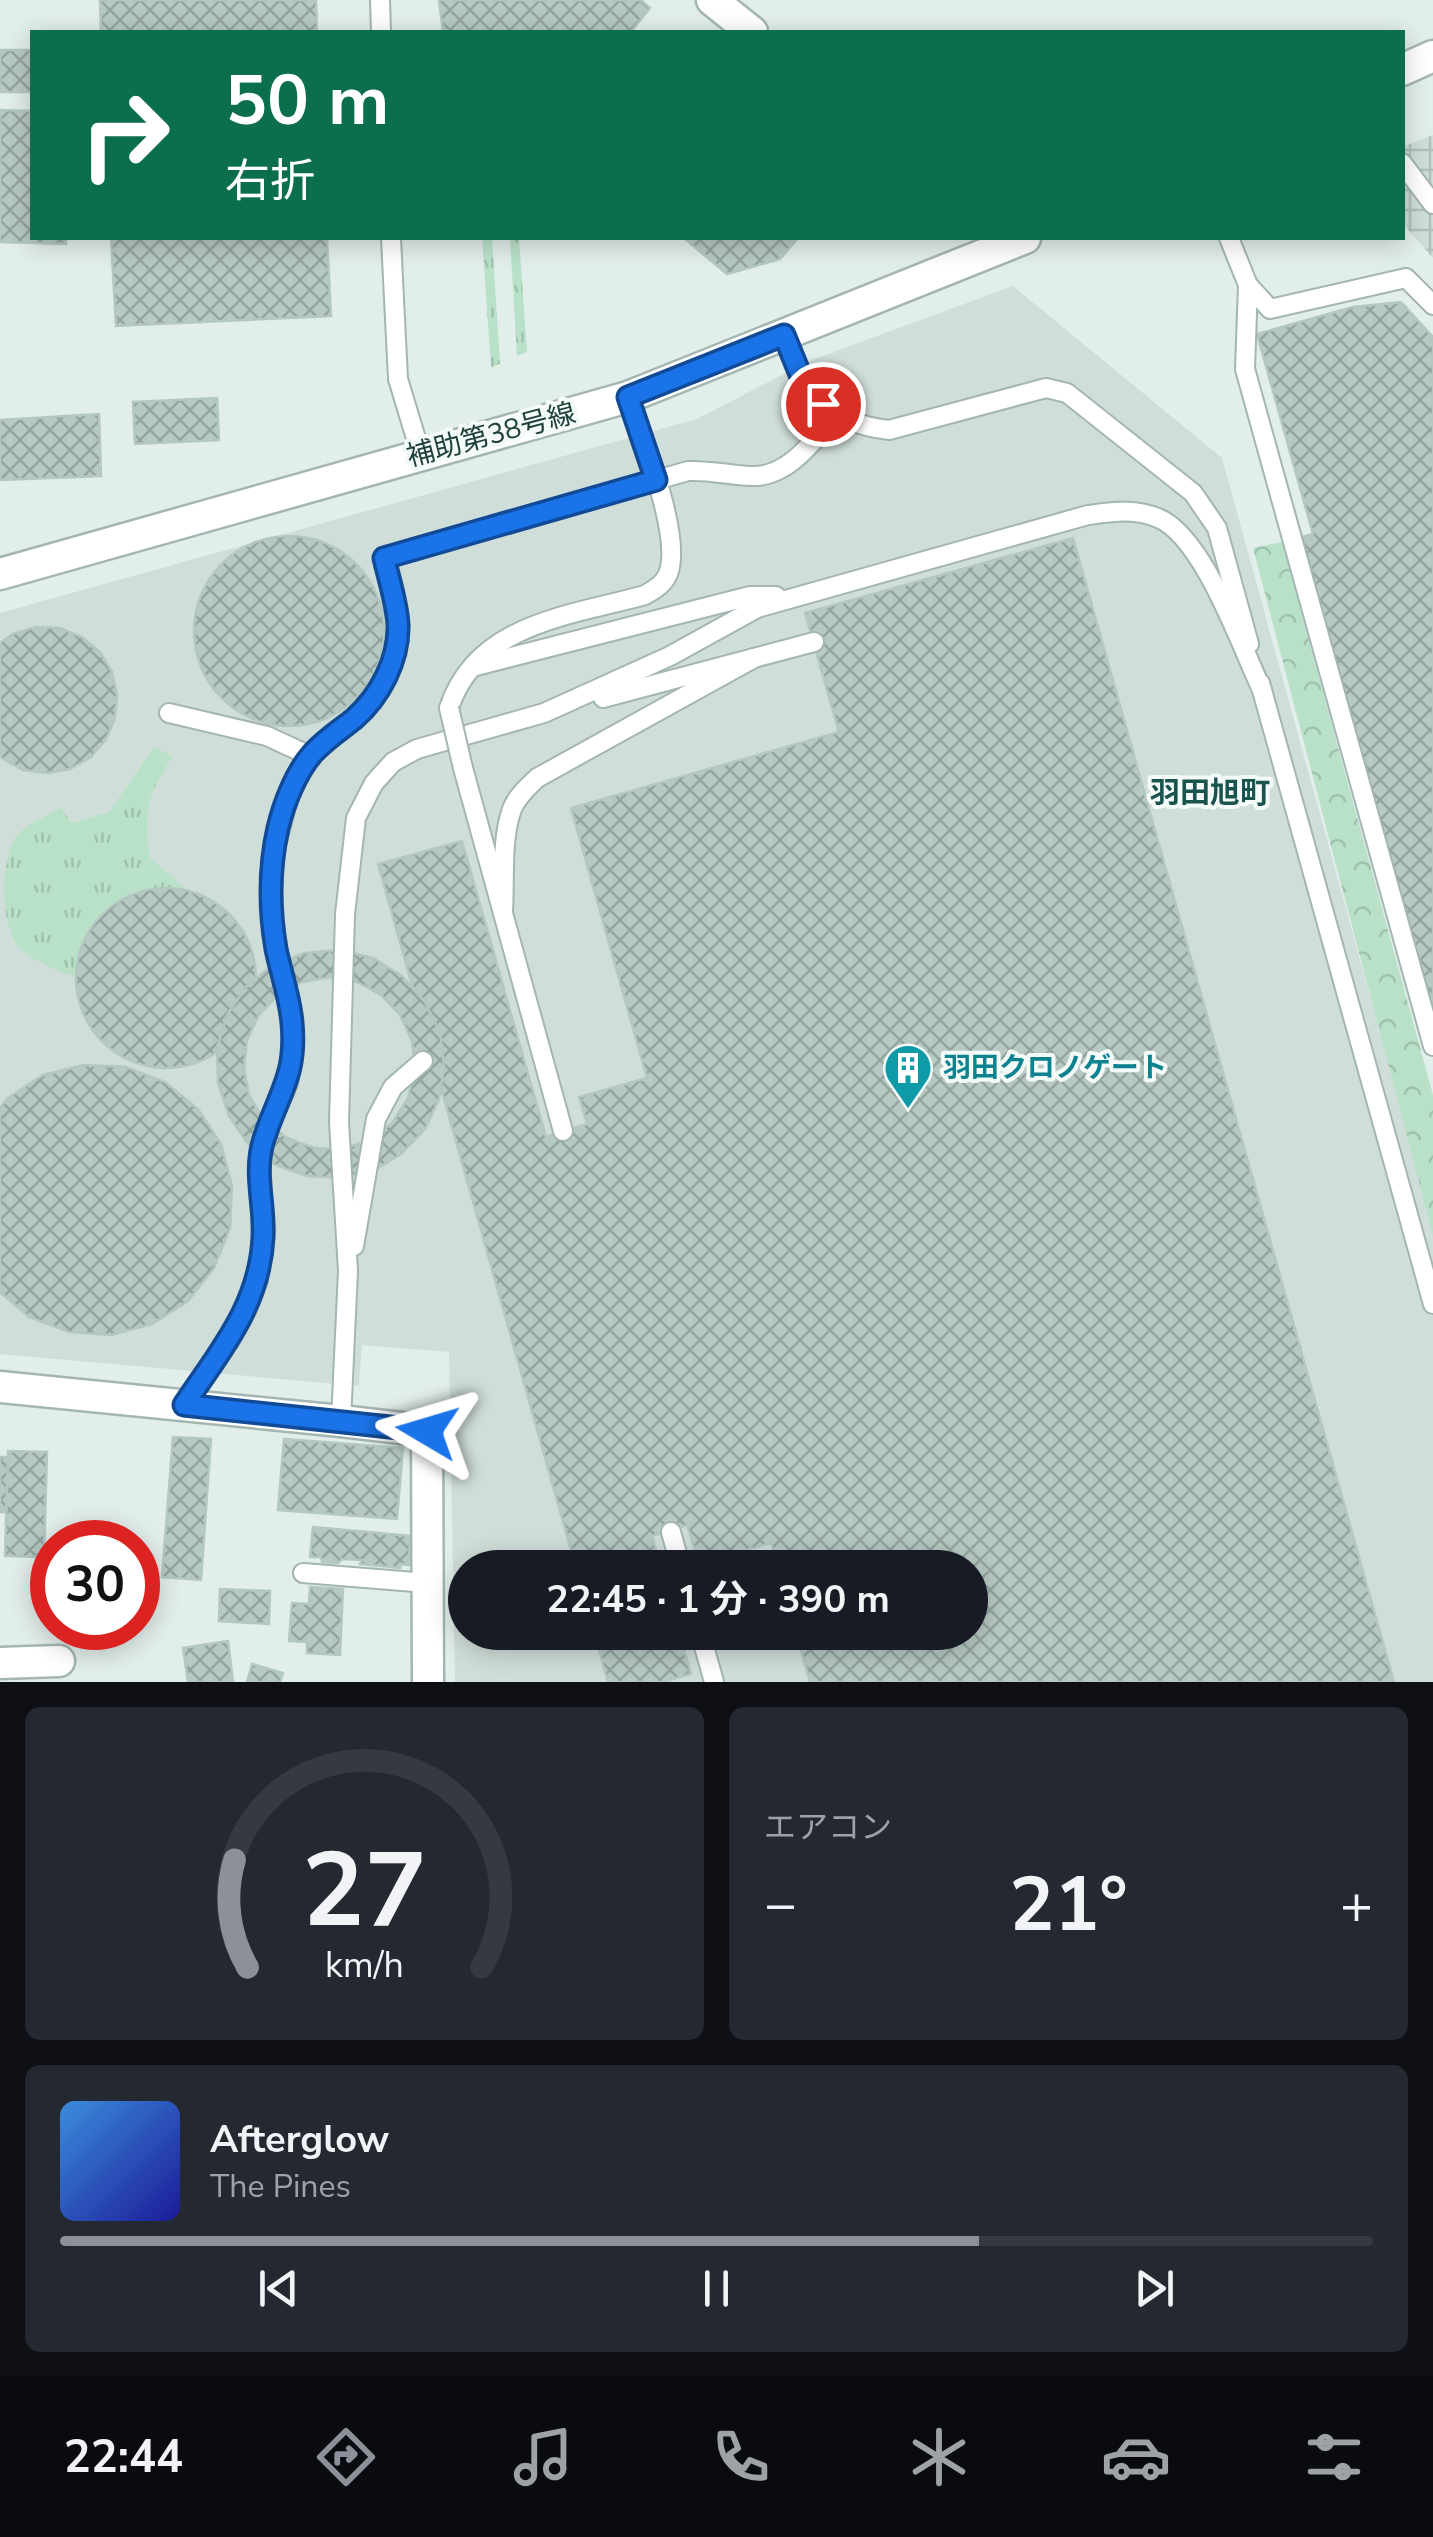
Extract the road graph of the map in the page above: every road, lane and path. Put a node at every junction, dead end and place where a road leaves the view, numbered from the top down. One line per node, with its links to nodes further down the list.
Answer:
1 (380, 0): 3 (lane)
2 (712, 0): 4 (street)
3 (381, 30)
4 (750, 30)
5 (1433, 56): 6 (street)
6 (1405, 69)
7 (1405, 167): 8 (lane)
8 (1433, 204)
9 (391, 240): 17 (lane)
10 (1230, 240): 12 (lane)
11 (987, 244): 14 (street, 補助第38号線)
12 (1248, 285): 13 (lane); 29 (lane)
13 (1433, 305)
14 (784, 335): 15 (street, 補助第38号線); 16 (lane)
15 (628, 397): 17 (street, 補助第38号線); 18 (lane)
16 (838, 413): 18 (lane); 24 (lane)
17 (420, 455): 19 (street, 補助第38号線)
18 (656, 480): 23 (lane); 27 (lane)
19 (0, 574)
20 (796, 597): 23 (lane); 24 (lane); 26 (lane)
21 (814, 642): 22 (lane)
22 (754, 658): 26 (lane); 28 (lane)
23 (471, 668): 28 (lane, bridge)
24 (1262, 690): 33 (lane)
25 (169, 713): 27 (lane)
26 (544, 714): 32 (lane)
27 (310, 756): 35 (lane)
28 (503, 912): 31 (lane)
29 (1433, 1046)
30 (423, 1061): 32 (lane)
31 (563, 1131)
32 (348, 1271): 36 (lane)
33 (1433, 1304)
34 (0, 1387): 35 (street)
35 (184, 1405): 36 (street)
36 (341, 1421): 40 (street)
37 (671, 1532): 38 (lane)
38 (676, 1550)
39 (303, 1573): 40 (lane)
40 (427, 1584): 44 (street)
41 (705, 1650): 45 (lane)
42 (0, 1663): 43 (street)
43 (60, 1671)
44 (428, 1682)
45 (714, 1682)

